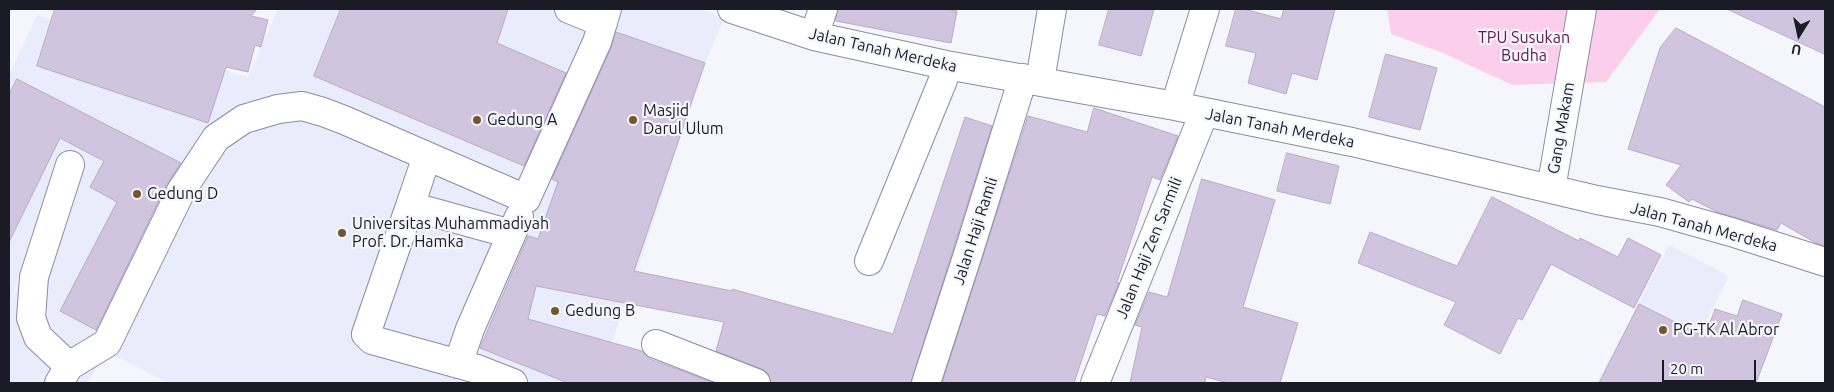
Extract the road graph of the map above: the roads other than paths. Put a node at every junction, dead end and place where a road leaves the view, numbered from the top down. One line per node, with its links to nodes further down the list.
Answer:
1 (568, 9): 7 (street)
2 (732, 9): 8 (street, Jalan Tanah Merdeka)
3 (823, 9): 8 (street)
4 (1052, 9): 10 (street, Jalan Haji Ramli)
5 (1205, 9): 11 (street)
6 (1582, 9): 15 (street, Gang Makam)
7 (605, 16): 16 (street)
8 (814, 36): 9 (street, Jalan Tanah Merdeka)
9 (946, 65): 10 (street, Jalan Tanah Merdeka); 19 (street)
10 (1031, 79): 11 (street, Jalan Tanah Merdeka); 26 (street, Jalan Haji Ramli)
11 (1175, 106): 12 (street, Jalan Tanah Merdeka)
12 (1204, 113): 15 (street, Jalan Tanah Merdeka); 27 (street, Jalan Haji Zen Sarmili)
13 (428, 156): 16 (street); 17 (street); 23 (street)
14 (70, 165): 23 (street)
15 (1551, 189): 20 (street, Jalan Tanah Merdeka)
16 (526, 199): 18 (street)
17 (410, 206): 18 (street); 22 (street)
18 (511, 234): 22 (street)
19 (869, 261)
20 (1825, 262)
21 (656, 344): 25 (street)
22 (458, 364): 24 (street)
23 (64, 374)
24 (513, 383)
25 (756, 383)
26 (926, 383)
27 (1095, 383)

